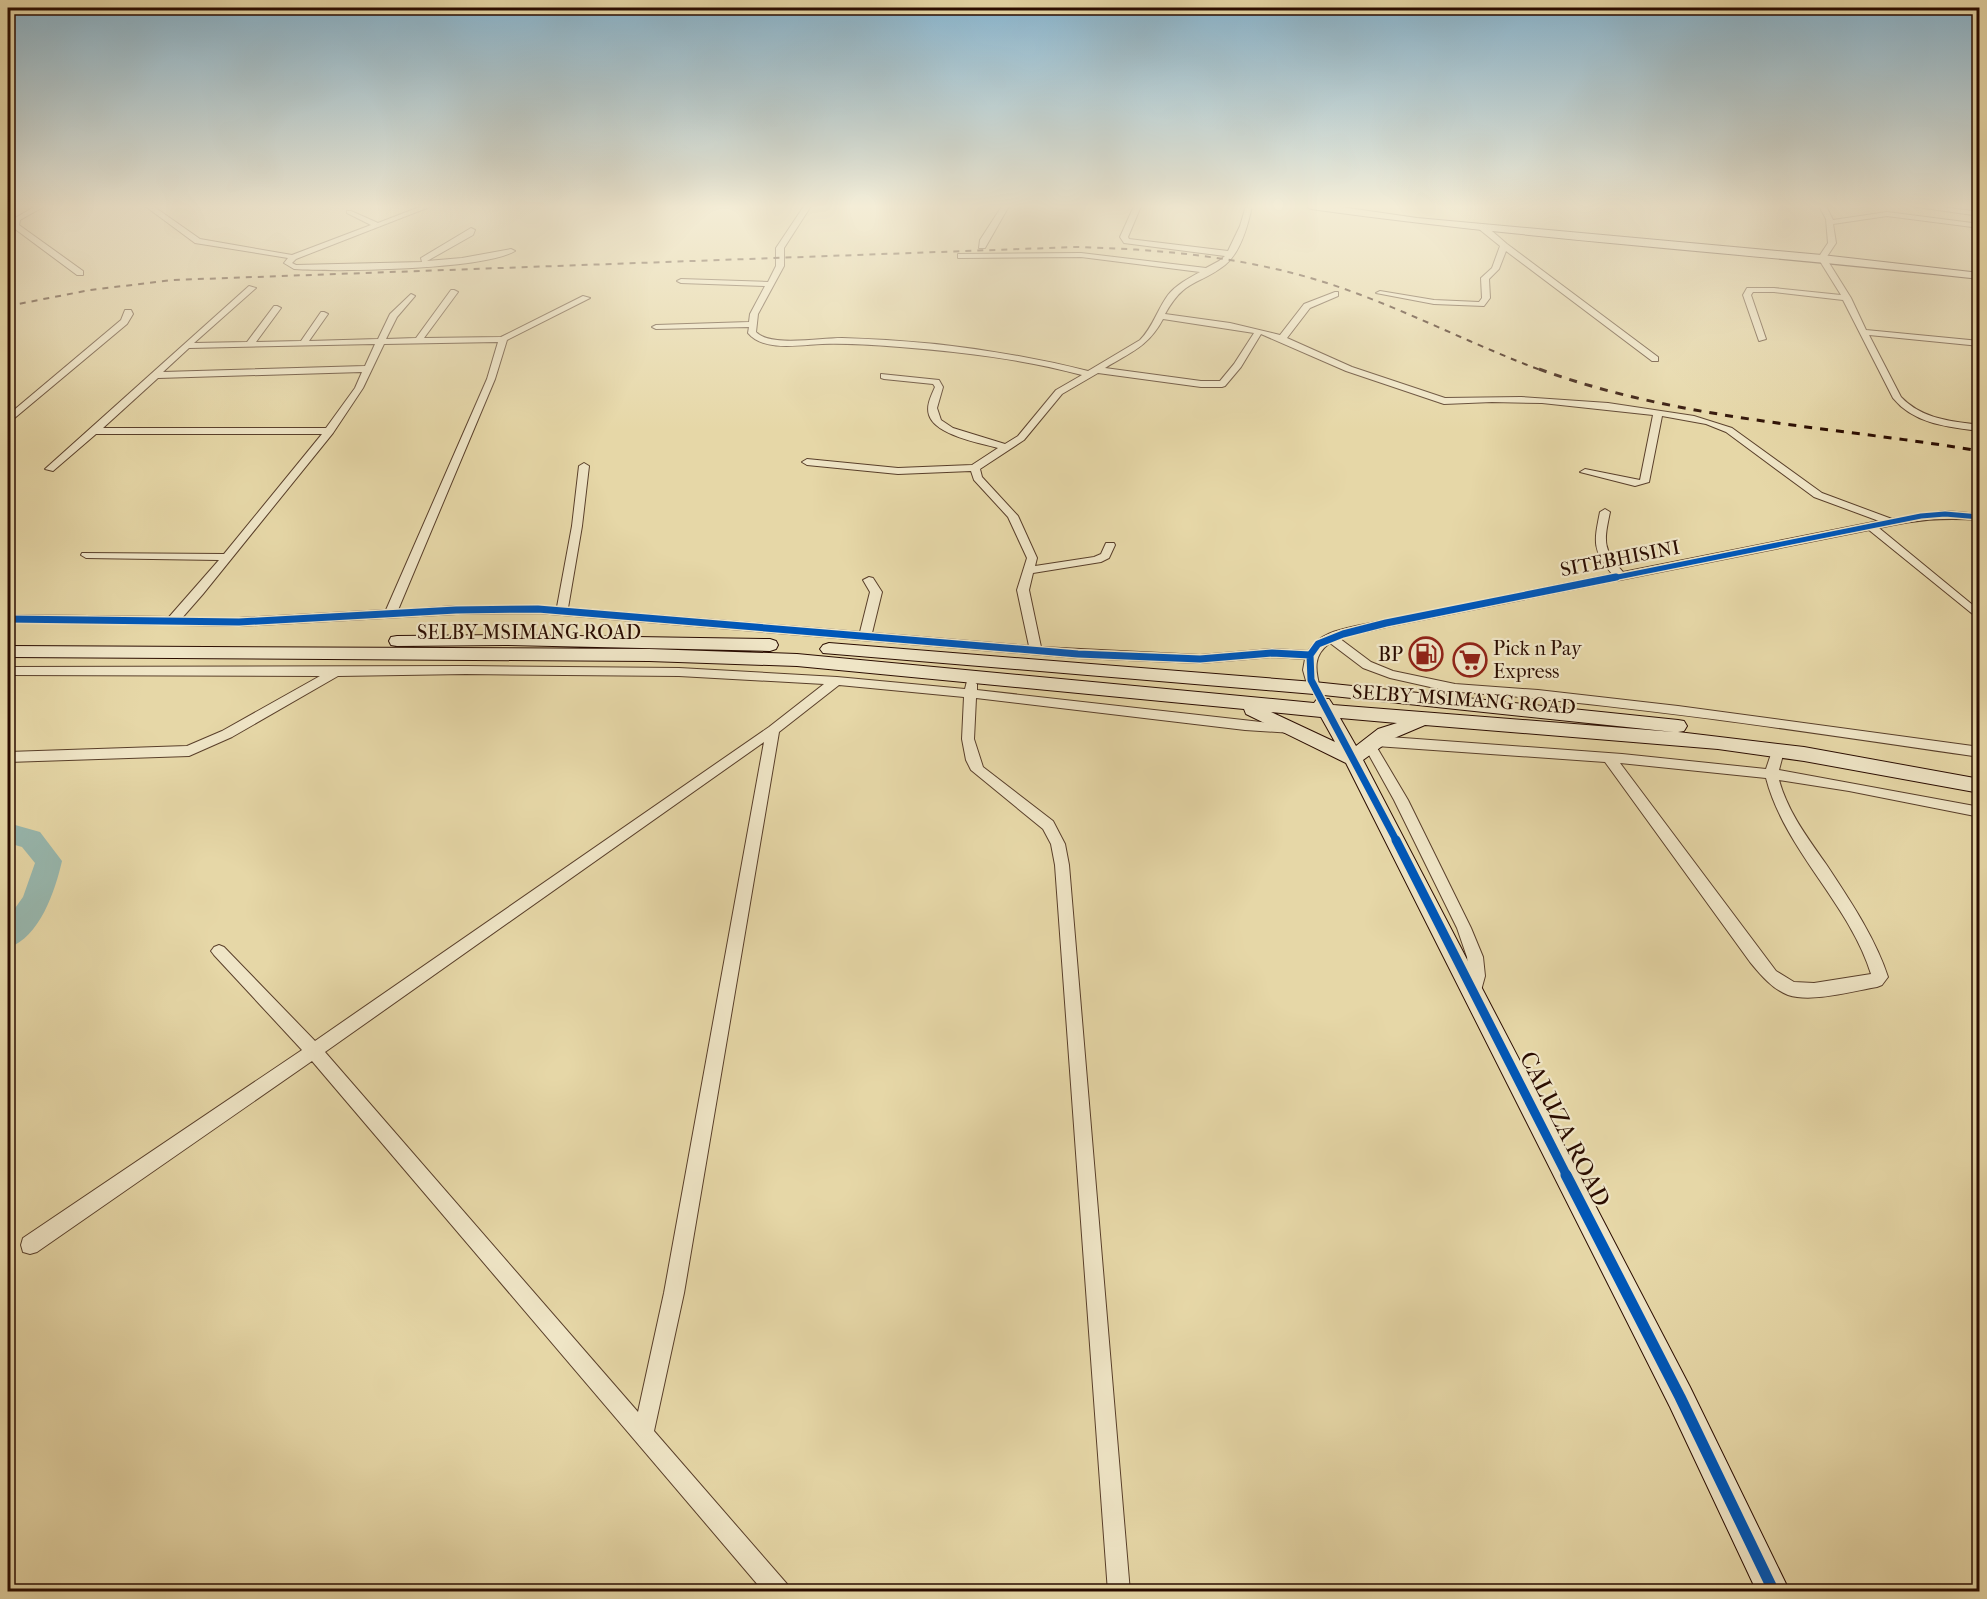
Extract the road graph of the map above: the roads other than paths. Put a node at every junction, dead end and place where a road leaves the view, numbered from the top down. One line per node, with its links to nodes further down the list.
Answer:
1 (681, 281): 7 (street)
2 (773, 281): 7 (street)
3 (1192, 281): 18 (street)
4 (1485, 281): 10 (street)
5 (1550, 281): 32 (street)
6 (1836, 281): 14 (street)
7 (771, 284): 19 (street)
8 (252, 288): 31 (street)
9 (454, 292): 26 (street)
10 (1380, 293)
11 (1335, 294): 23 (street)
12 (411, 296): 27 (street)
13 (586, 298): 24 (street)
14 (1847, 298): 22 (street); 25 (street)
15 (277, 309): 28 (street)
16 (128, 312): 38 (street)
17 (324, 314): 29 (street)
18 (1160, 316): 21 (street); 34 (street)
19 (753, 324): 20 (street); 34 (street)
20 (656, 327)
21 (1259, 331): 23 (street); 34 (street)
22 (1863, 332): 30 (street); 39 (street)
23 (1282, 338): 37 (street)
24 (503, 339): 26 (street); 59 (street)
25 (1762, 339)
26 (418, 341): 27 (street)
27 (380, 342): 29 (street); 33 (street)
28 (250, 344): 29 (street); 31 (street)
29 (303, 344)
30 (1980, 344)
31 (187, 346): 35 (street)
32 (1655, 359)
33 (368, 369): 35 (street); 41 (street)
34 (1094, 372): 42 (street)
35 (154, 375): 40 (street)
36 (884, 376): 42 (street)
37 (1658, 413): 47 (street); 50 (street)
38 (8, 419)
39 (1980, 428)
40 (96, 431): 41 (street); 46 (street)
41 (330, 431): 54 (street)
42 (1007, 447): 45 (street)
43 (807, 462): 45 (street)
44 (584, 466): 58 (street)
45 (975, 468): 55 (street)
46 (50, 469)
47 (1585, 472)
48 (1605, 512): 56 (street)
49 (1980, 517): 50 (street, SITEBHISINI)
50 (1891, 522): 51 (street, SITEBHISINI)
51 (1871, 526): 56 (street, SITEBHISINI); 60 (street)
52 (1110, 545): 55 (street)
53 (86, 555): 54 (street)
54 (227, 557): 62 (street)
55 (1029, 570): 66 (street)
56 (1619, 575): 64 (street, SITEBHISINI)
57 (869, 580): 63 (street)
58 (562, 610): 59 (street); 63 (street)
59 (390, 614): 62 (street)
60 (1980, 617)
61 (8, 619): 62 (street)
62 (172, 621)
63 (865, 636): 66 (street)
64 (1331, 638): 68 (street, SITEBHISINI); 74 (street)
65 (8, 641): 73 (main road, SELBY MSIMANG ROAD)
66 (1036, 651): 68 (street)
67 (8, 652): 72 (main road, SELBY MSIMANG ROAD)
68 (1310, 655): 73 (street)
69 (8, 671): 70 (street)
70 (336, 672): 71 (street); 83 (street)
71 (837, 681): 72 (street); 79 (street)
72 (971, 685): 75 (main road, SELBY MSIMANG ROAD); 78 (street); 94 (street)
73 (1314, 688): 74 (main road, SELBY MSIMANG ROAD); 76 (main road, CALUZA ROAD)
74 (1453, 695): 82 (street); 85 (main road, SELBY MSIMANG ROAD)
75 (1236, 703): 76 (main road, SELBY MSIMANG ROAD); 78 (main road)
76 (1328, 711): 77 (main road, SELBY MSIMANG ROAD); 80 (main road, CALUZA ROAD)
77 (1429, 719): 80 (main road); 81 (main road, SELBY MSIMANG ROAD)
78 (1296, 729): 80 (main road)
79 (773, 730): 90 (street); 92 (street)
80 (1366, 748): 84 (street); 95 (main road, CALUZA ROAD)
81 (1778, 750): 86 (street); 87 (main road, SELBY MSIMANG ROAD)
82 (1980, 752)
83 (8, 757)
84 (1609, 758): 86 (street); 86 (street)
85 (1980, 773)
86 (1771, 774): 88 (street)
87 (1980, 786)
88 (1980, 812)
89 (219, 951): 90 (street)
90 (314, 1051): 91 (street); 92 (street)
91 (30, 1245)
92 (643, 1436): 93 (street)
93 (779, 1592)
94 (1119, 1592)
95 (1774, 1592)

